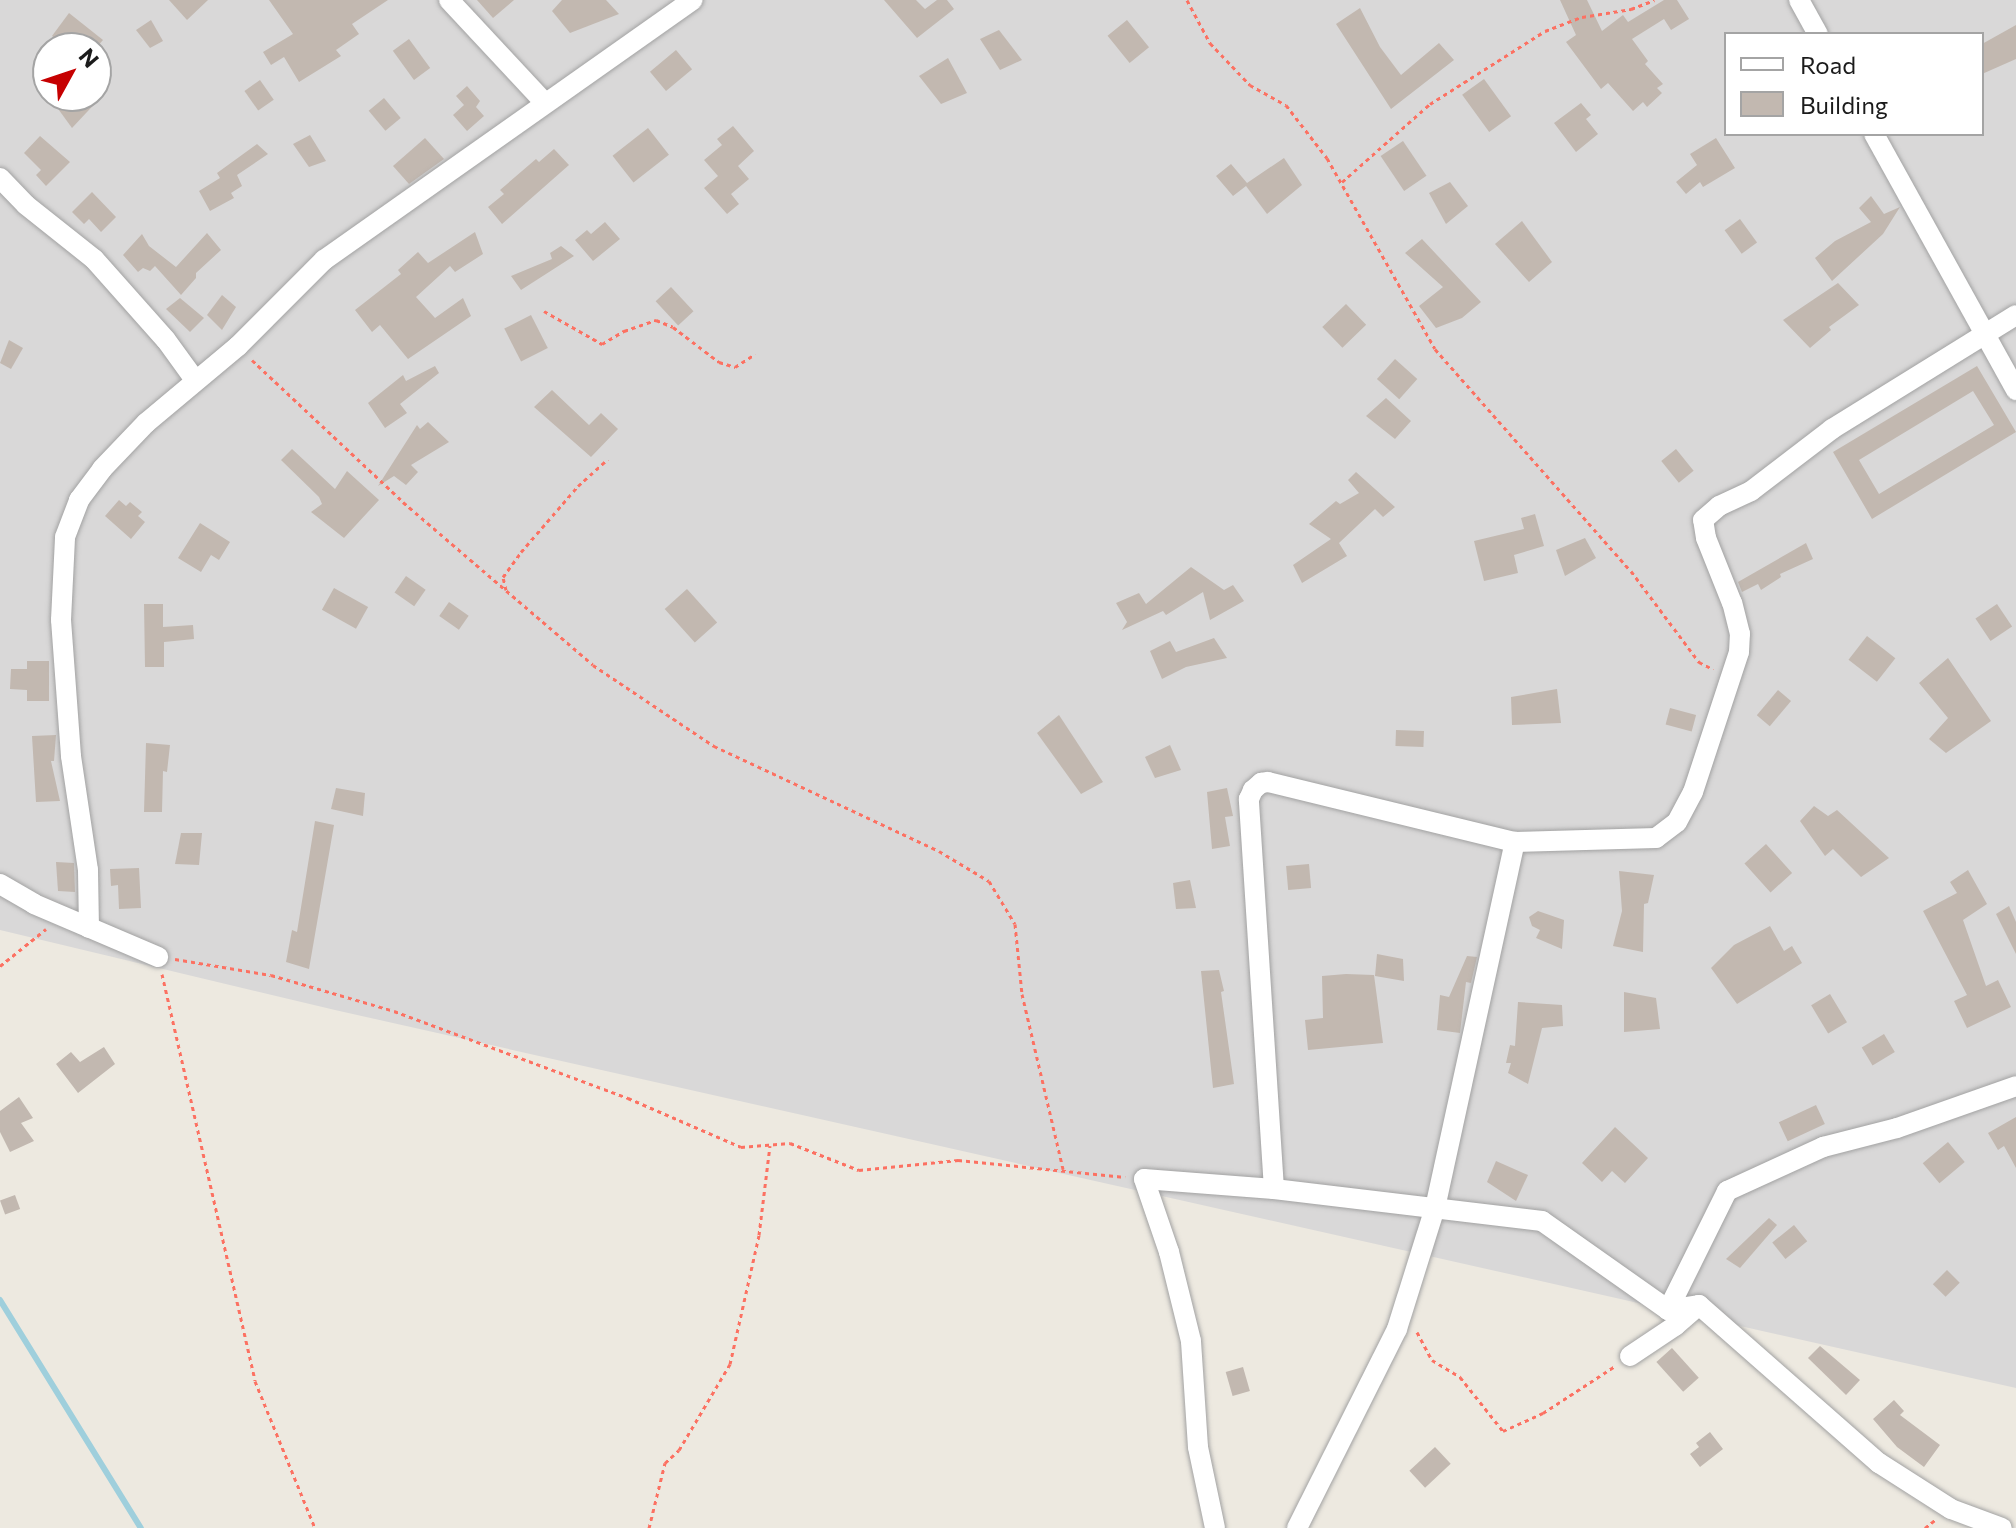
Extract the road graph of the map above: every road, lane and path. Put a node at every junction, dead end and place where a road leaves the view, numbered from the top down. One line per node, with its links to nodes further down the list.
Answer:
1 (449, 0): 7 (street)
2 (693, 0): 7 (street)
3 (1187, 0): 10 (path)
4 (1654, 0): 10 (path)
5 (1799, 0): 6 (street)
6 (1817, 32)
7 (544, 102): 14 (street)
8 (1875, 136): 13 (street)
9 (0, 178): 16 (street)
10 (1342, 182): 20 (path)
11 (544, 311): 15 (path)
12 (2016, 315): 13 (street)
13 (1986, 333): 17 (street); 20 (street)
14 (238, 346): 16 (street); 19 (path)
15 (755, 354)
16 (195, 380): 24 (street)
17 (2016, 390)
18 (608, 459): 19 (path)
19 (506, 590): 29 (path)
20 (1730, 678): 21 (street)
21 (1515, 842): 31 (street); 32 (street)
22 (0, 884): 23 (street)
23 (62, 917): 24 (street); 26 (path)
24 (89, 928): 25 (street)
25 (158, 957): 28 (path); 37 (path)
26 (0, 966)
27 (2016, 1086): 34 (street)
28 (770, 1144): 29 (path); 38 (path)
29 (1063, 1169): 30 (path)
30 (1144, 1179): 31 (street); 39 (street)
31 (1274, 1189): 32 (street)
32 (1435, 1208): 34 (street); 35 (street)
33 (1699, 1305): 34 (street); 36 (street); 41 (street)
34 (1668, 1310)
35 (1397, 1329): 36 (path); 40 (street)
36 (1630, 1356)
37 (315, 1528)
38 (649, 1528)
39 (1215, 1528)
40 (1297, 1528)
41 (2002, 1528)

